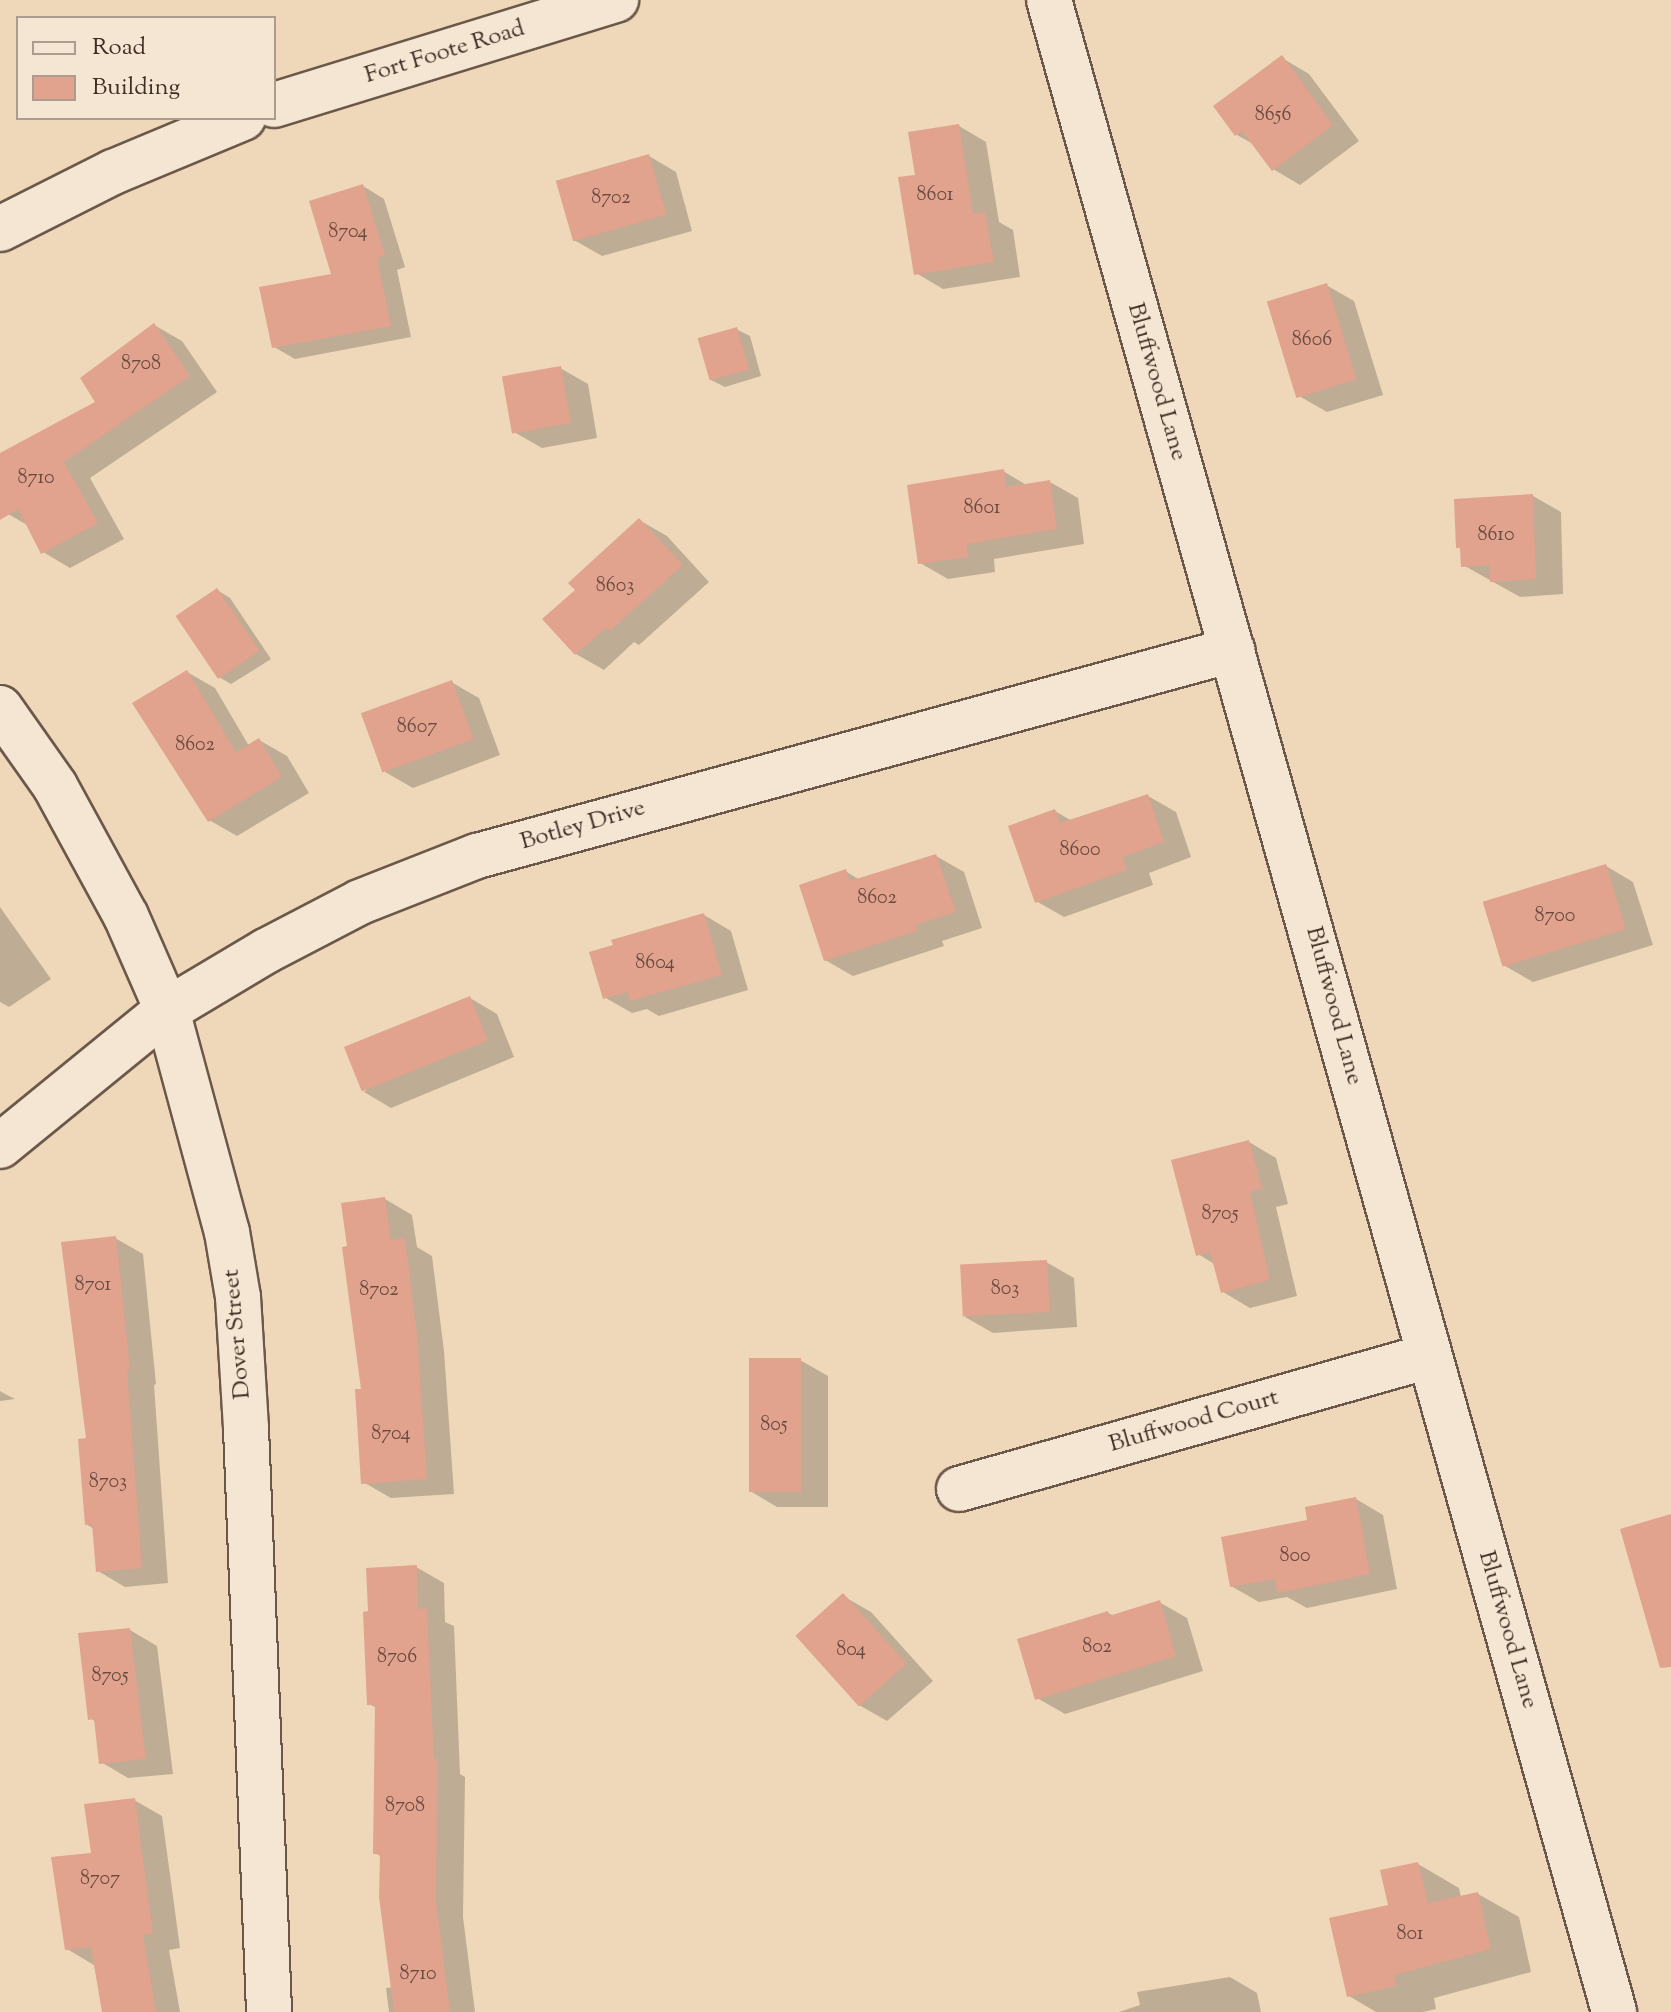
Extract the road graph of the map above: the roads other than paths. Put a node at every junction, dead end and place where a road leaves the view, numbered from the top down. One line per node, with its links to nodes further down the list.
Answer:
1 (616, 0): 3 (street, Fort Foote Road)
2 (1049, 0): 6 (street, Bluffwood Lane)
3 (276, 104)
4 (238, 120): 5 (street)
5 (0, 229)
6 (1232, 650): 8 (street, Botley Drive); 10 (street, Bluffwood Lane)
7 (0, 708): 8 (street, Dover Street)
8 (167, 1010): 9 (street, Botley Drive); 12 (street, Dover Street)
9 (0, 1146)
10 (1429, 1356): 11 (street, Bluffwood Court); 13 (street, Bluffwood Lane)
11 (959, 1489)
12 (269, 2012)
13 (1614, 2012)

